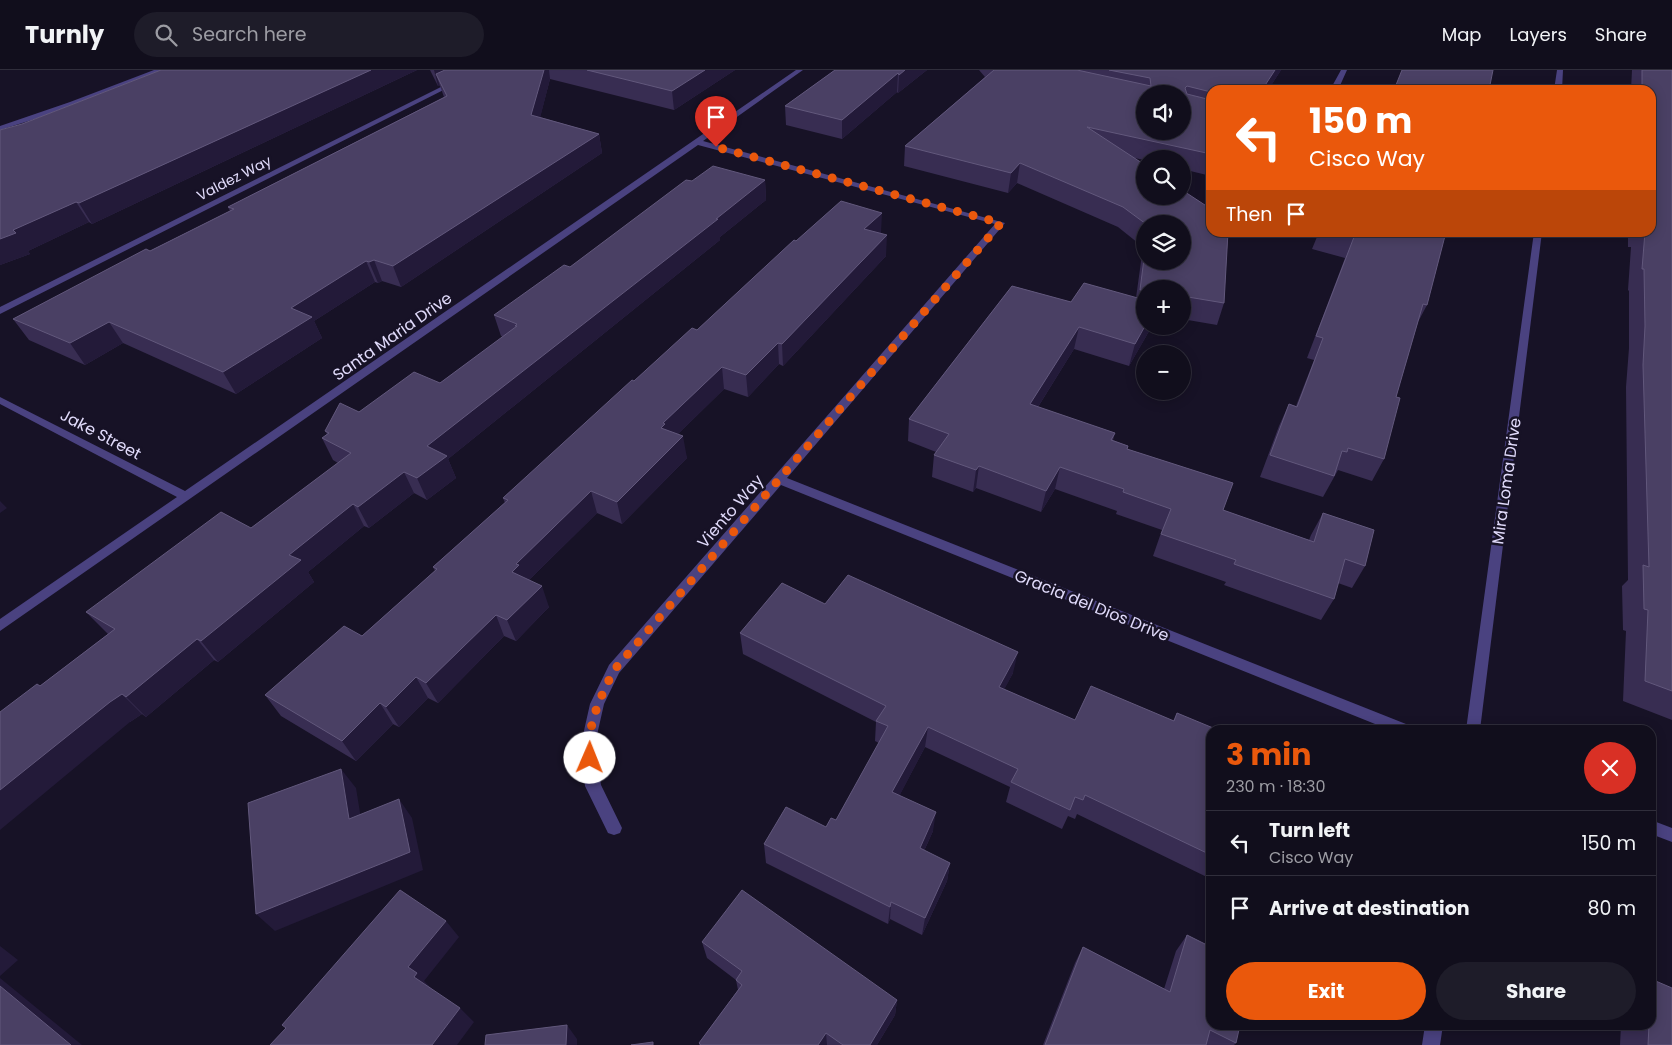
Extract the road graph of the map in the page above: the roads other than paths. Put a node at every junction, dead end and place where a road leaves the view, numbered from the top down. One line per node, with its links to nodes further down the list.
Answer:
1 (160, 70): 8 (street)
2 (480, 70): 11 (street, Valdez Way)
3 (800, 70): 9 (street, Santa Maria Drive)
4 (1344, 70): 6 (street)
5 (1560, 70): 7 (street)
6 (1336, 85)
7 (1558, 85)
8 (0, 128)
9 (697, 142): 13 (street, Viento Way); 14 (street, Santa Maria Drive)
10 (1537, 237): 17 (street, Mira Loma Drive)
11 (0, 311)
12 (0, 400): 14 (street, Jake Street)
13 (778, 479): 16 (street, Gracia del Dios Drive); 18 (street, Viento Way)
14 (186, 497): 15 (street, Santa Maria Drive)
15 (0, 626)
16 (1393, 725)
17 (1474, 725)
18 (614, 828)
19 (1656, 829): 20 (street)
20 (1672, 835)
21 (1433, 1030): 22 (street)
22 (1431, 1045)

